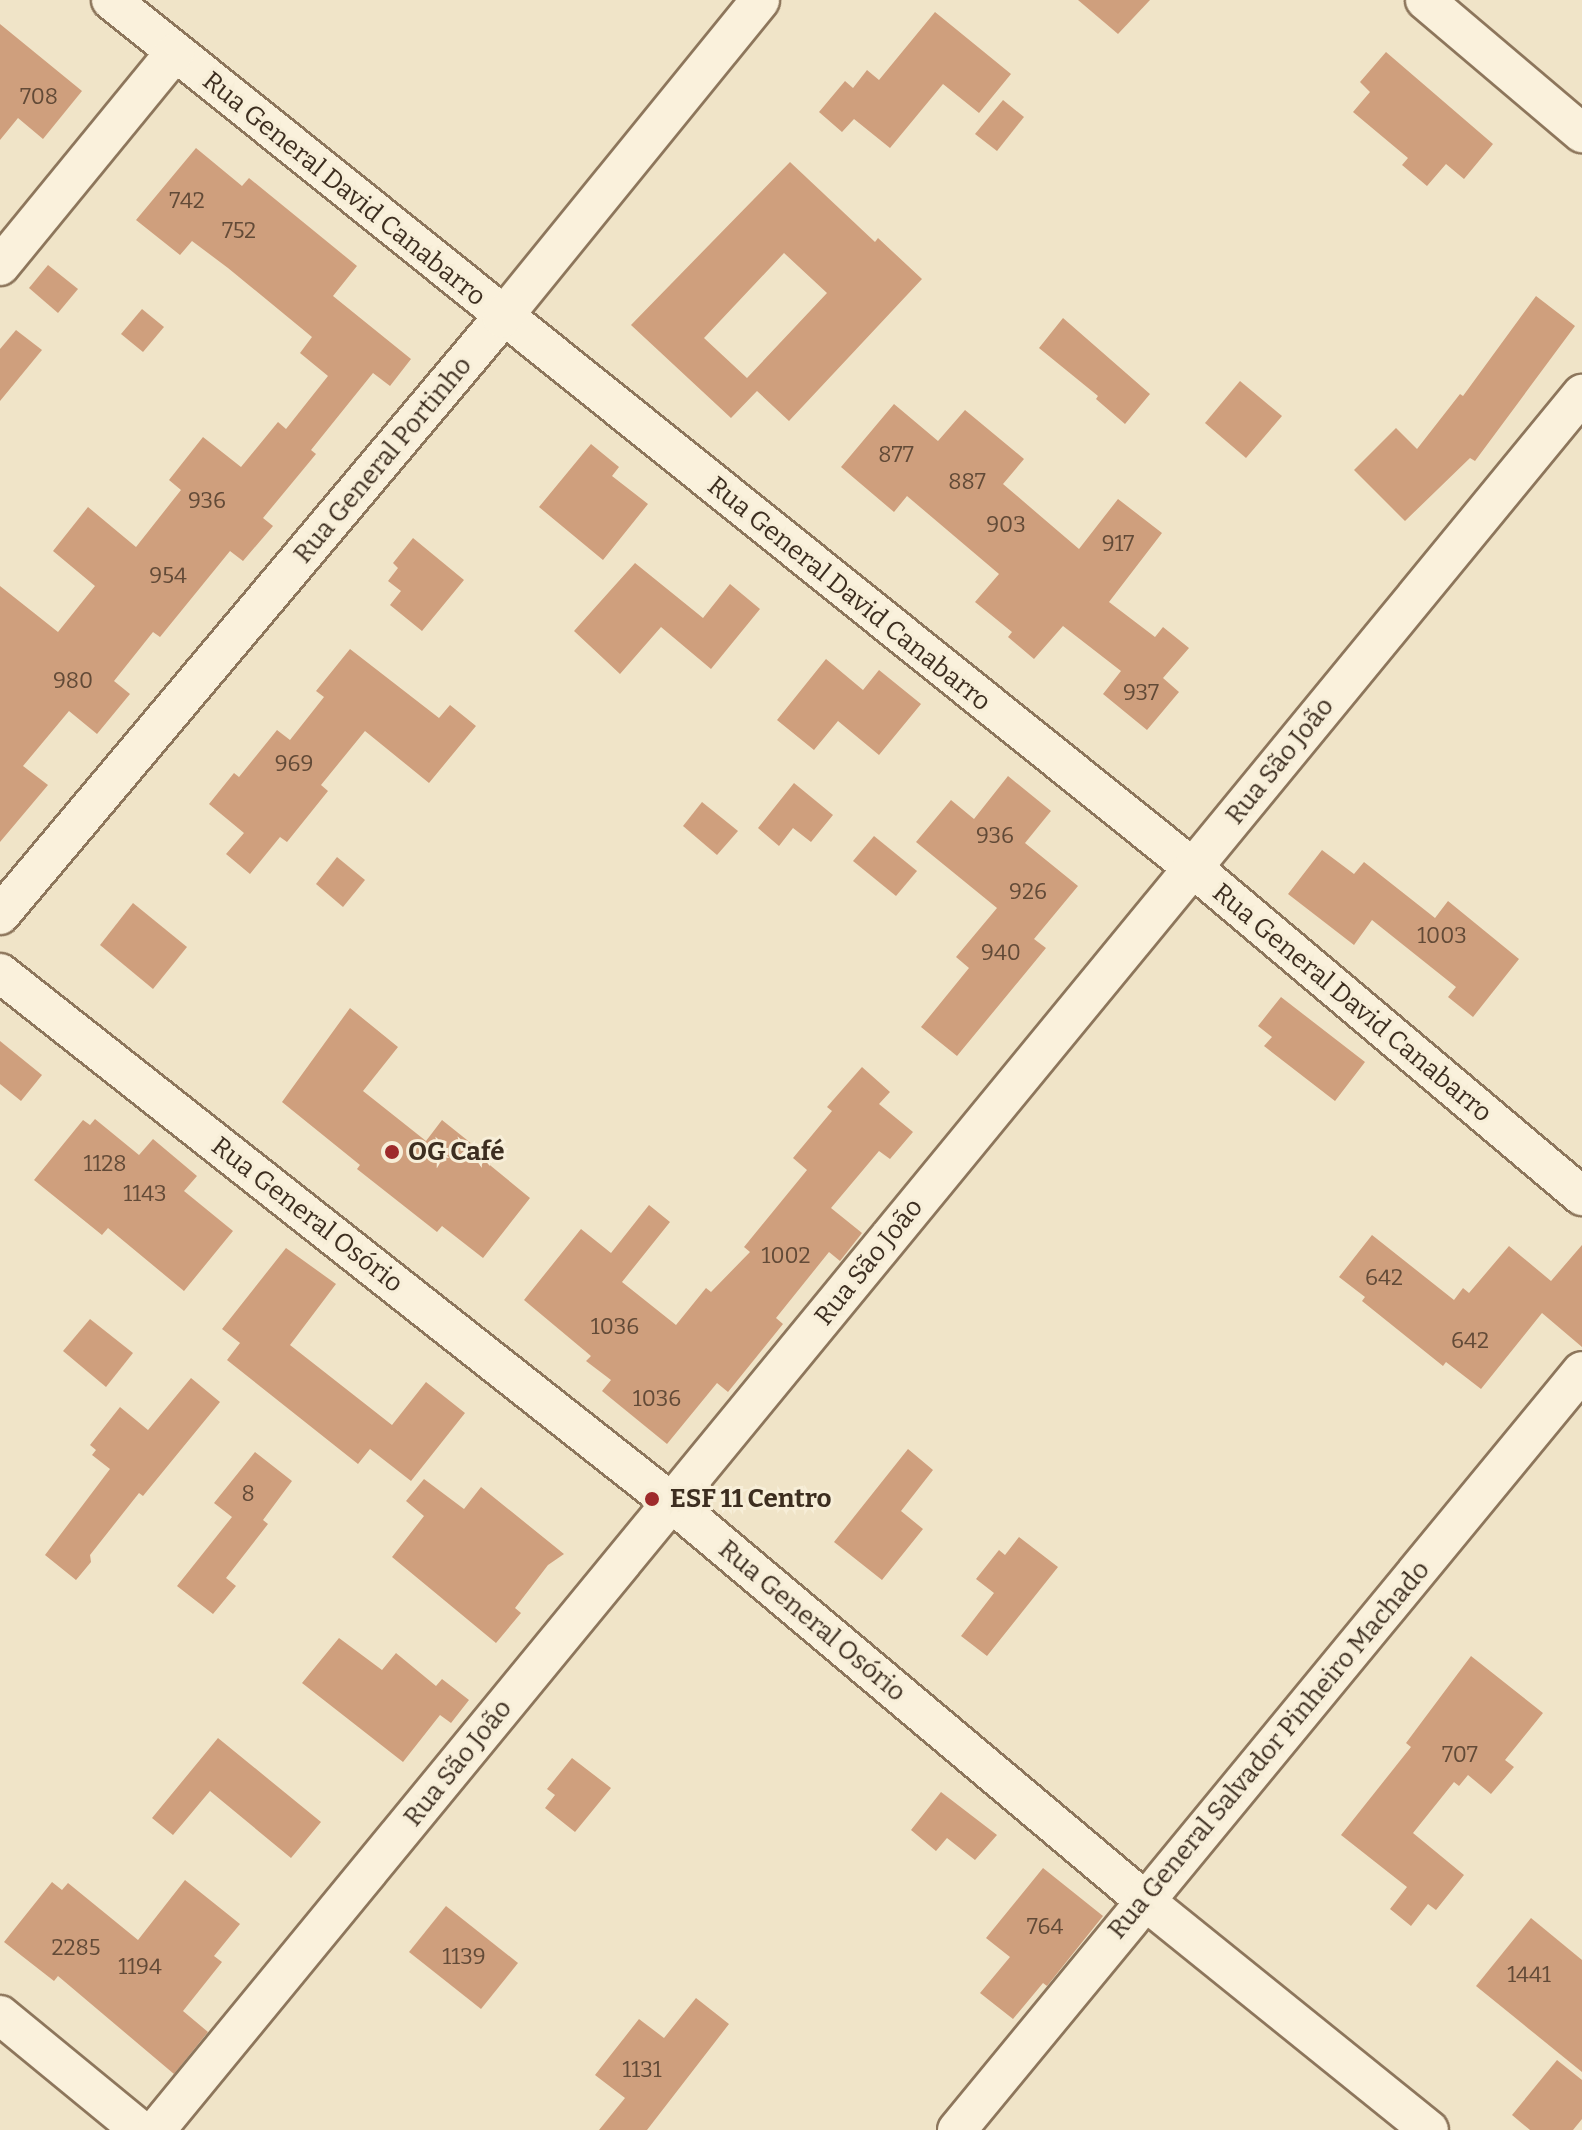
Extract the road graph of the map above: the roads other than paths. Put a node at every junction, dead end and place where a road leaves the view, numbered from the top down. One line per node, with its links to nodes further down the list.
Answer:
1 (111, 0): 4 (street, Rua General David Canabarro)
2 (760, 0): 7 (street, Rua General Portinho)
3 (1425, 0): 5 (street)
4 (175, 52): 6 (street); 7 (street, Rua General David Canabarro)
5 (1582, 133)
6 (0, 266)
7 (502, 318): 9 (street, Rua General David Canabarro); 10 (street, Rua General Portinho)
8 (1582, 394): 9 (street, Rua São João)
9 (1193, 868): 12 (street, Rua General David Canabarro); 14 (street, Rua São João)
10 (0, 915)
11 (0, 973): 14 (street, Rua General Osório)
12 (1582, 1196)
13 (1582, 1371): 15 (street, Rua General Salvador Pinheiro Machado)
14 (672, 1503): 15 (street, Rua General Osório); 18 (street, Rua São João)
15 (1144, 1900): 19 (street, Rua General Salvador Pinheiro Machado); 20 (street, Rua General Osório)
16 (0, 2015): 17 (street)
17 (140, 2130)
18 (156, 2130)
19 (957, 2130)
20 (1429, 2130)

